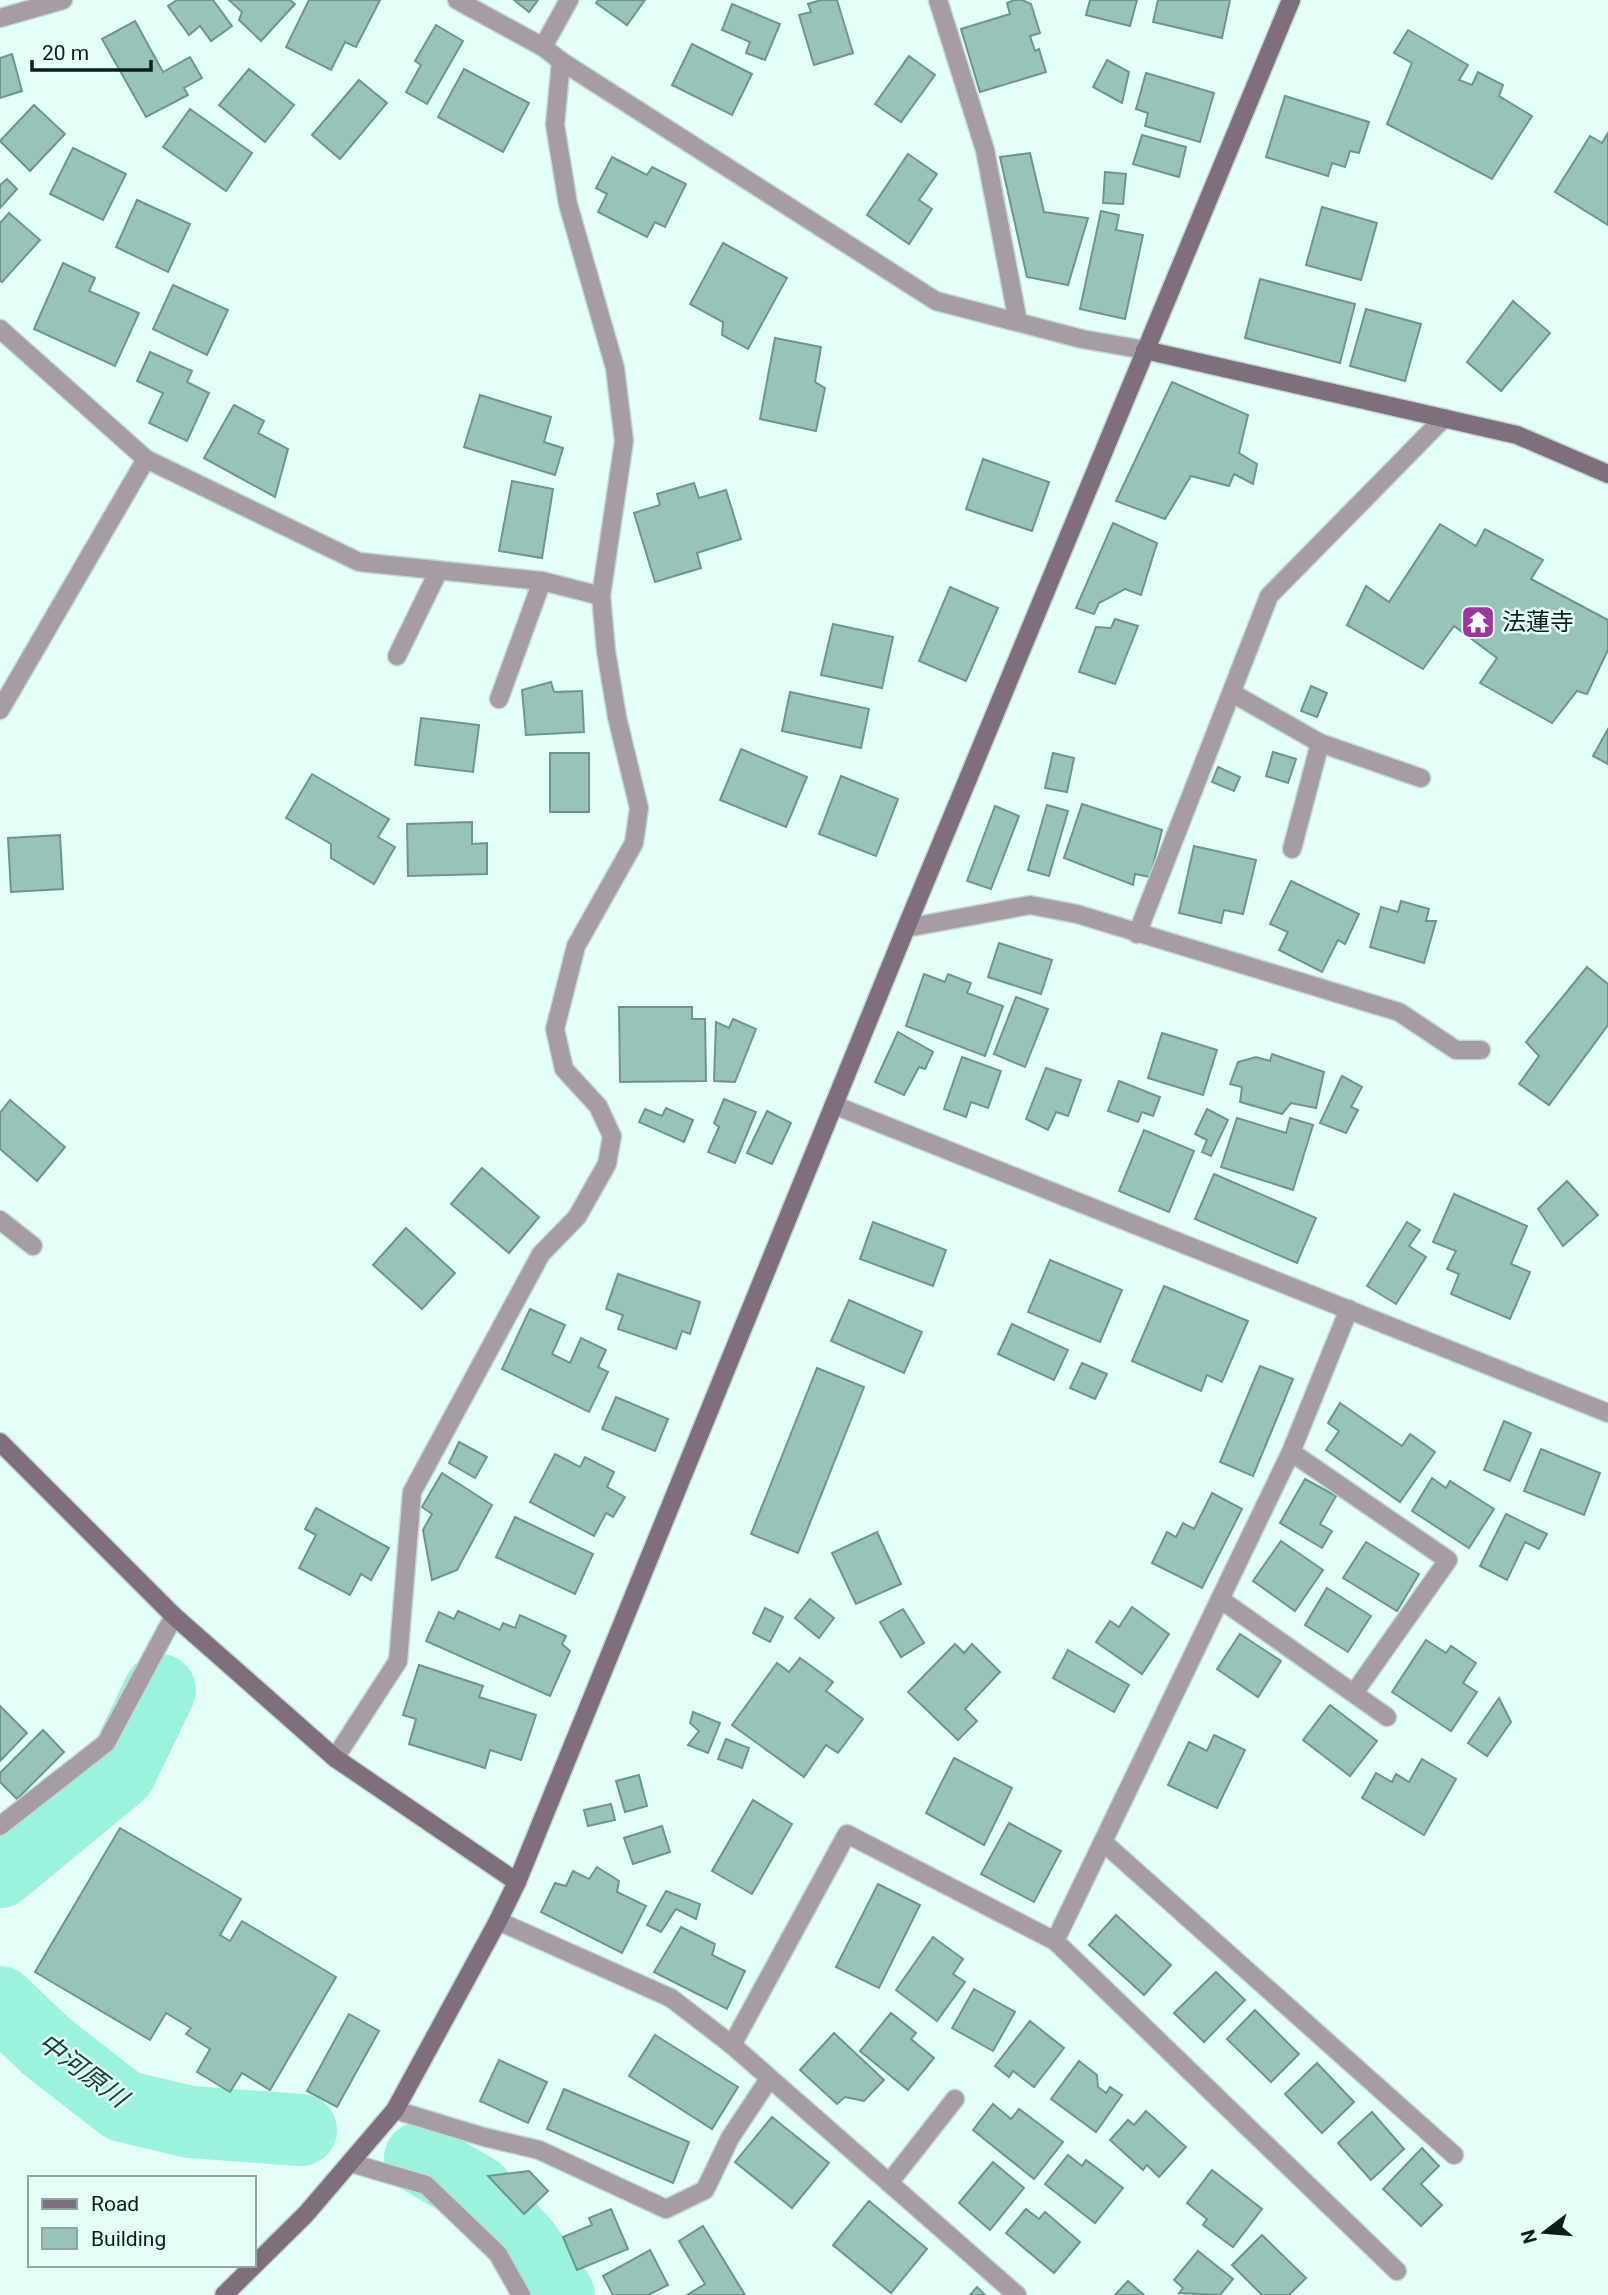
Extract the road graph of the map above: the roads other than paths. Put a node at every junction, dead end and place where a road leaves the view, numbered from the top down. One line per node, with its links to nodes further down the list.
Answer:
1 (63, 0): 6 (street)
2 (457, 0): 7 (street)
3 (569, 0): 7 (street)
4 (938, 0): 9 (street)
5 (1291, 0): 11 (street)
6 (0, 18)
7 (543, 47): 8 (street)
8 (561, 61): 9 (street); 17 (street)
9 (1018, 322): 11 (street)
10 (0, 330): 13 (street)
11 (1145, 350): 12 (street); 25 (street)
12 (1444, 418): 14 (street); 19 (street)
13 (146, 459): 15 (street); 21 (street)
14 (1608, 474)
15 (438, 572): 16 (street); 18 (street)
16 (542, 581): 17 (street); 20 (street)
17 (601, 596): 39 (street)
18 (397, 656)
19 (1232, 693): 22 (street); 26 (street)
20 (499, 699)
21 (0, 710)
22 (1320, 743): 23 (street); 24 (street)
23 (1421, 778)
24 (1292, 849)
25 (906, 928): 26 (street); 28 (street)
26 (1137, 934): 27 (street)
27 (1481, 1050)
28 (834, 1105): 31 (street); 42 (street)
29 (0, 1220): 30 (street)
30 (33, 1246)
31 (1349, 1309): 32 (street); 34 (street)
32 (1608, 1413)
33 (0, 1442): 36 (street)
34 (1291, 1452): 35 (street); 37 (street)
35 (1220, 1599): 37 (street); 41 (street)
36 (174, 1616): 39 (street); 40 (street)
37 (1354, 1693): 38 (street)
38 (1387, 1717)
39 (335, 1758): 42 (street)
40 (0, 1826)
41 (1103, 1842): 44 (street); 49 (street)
42 (517, 1882): 43 (street)
43 (498, 1920): 45 (street); 48 (street)
44 (1055, 1941): 45 (street); 54 (street)
45 (732, 2045): 46 (street)
46 (769, 2078): 48 (street); 51 (street)
47 (955, 2099): 51 (street)
48 (395, 2110): 50 (street)
49 (1454, 2155)
50 (351, 2163): 52 (street); 56 (street)
51 (889, 2183): 57 (street)
52 (256, 2263)
53 (252, 2267): 55 (street)
54 (1397, 2271)
55 (224, 2295)
56 (521, 2295)
57 (1017, 2295)

